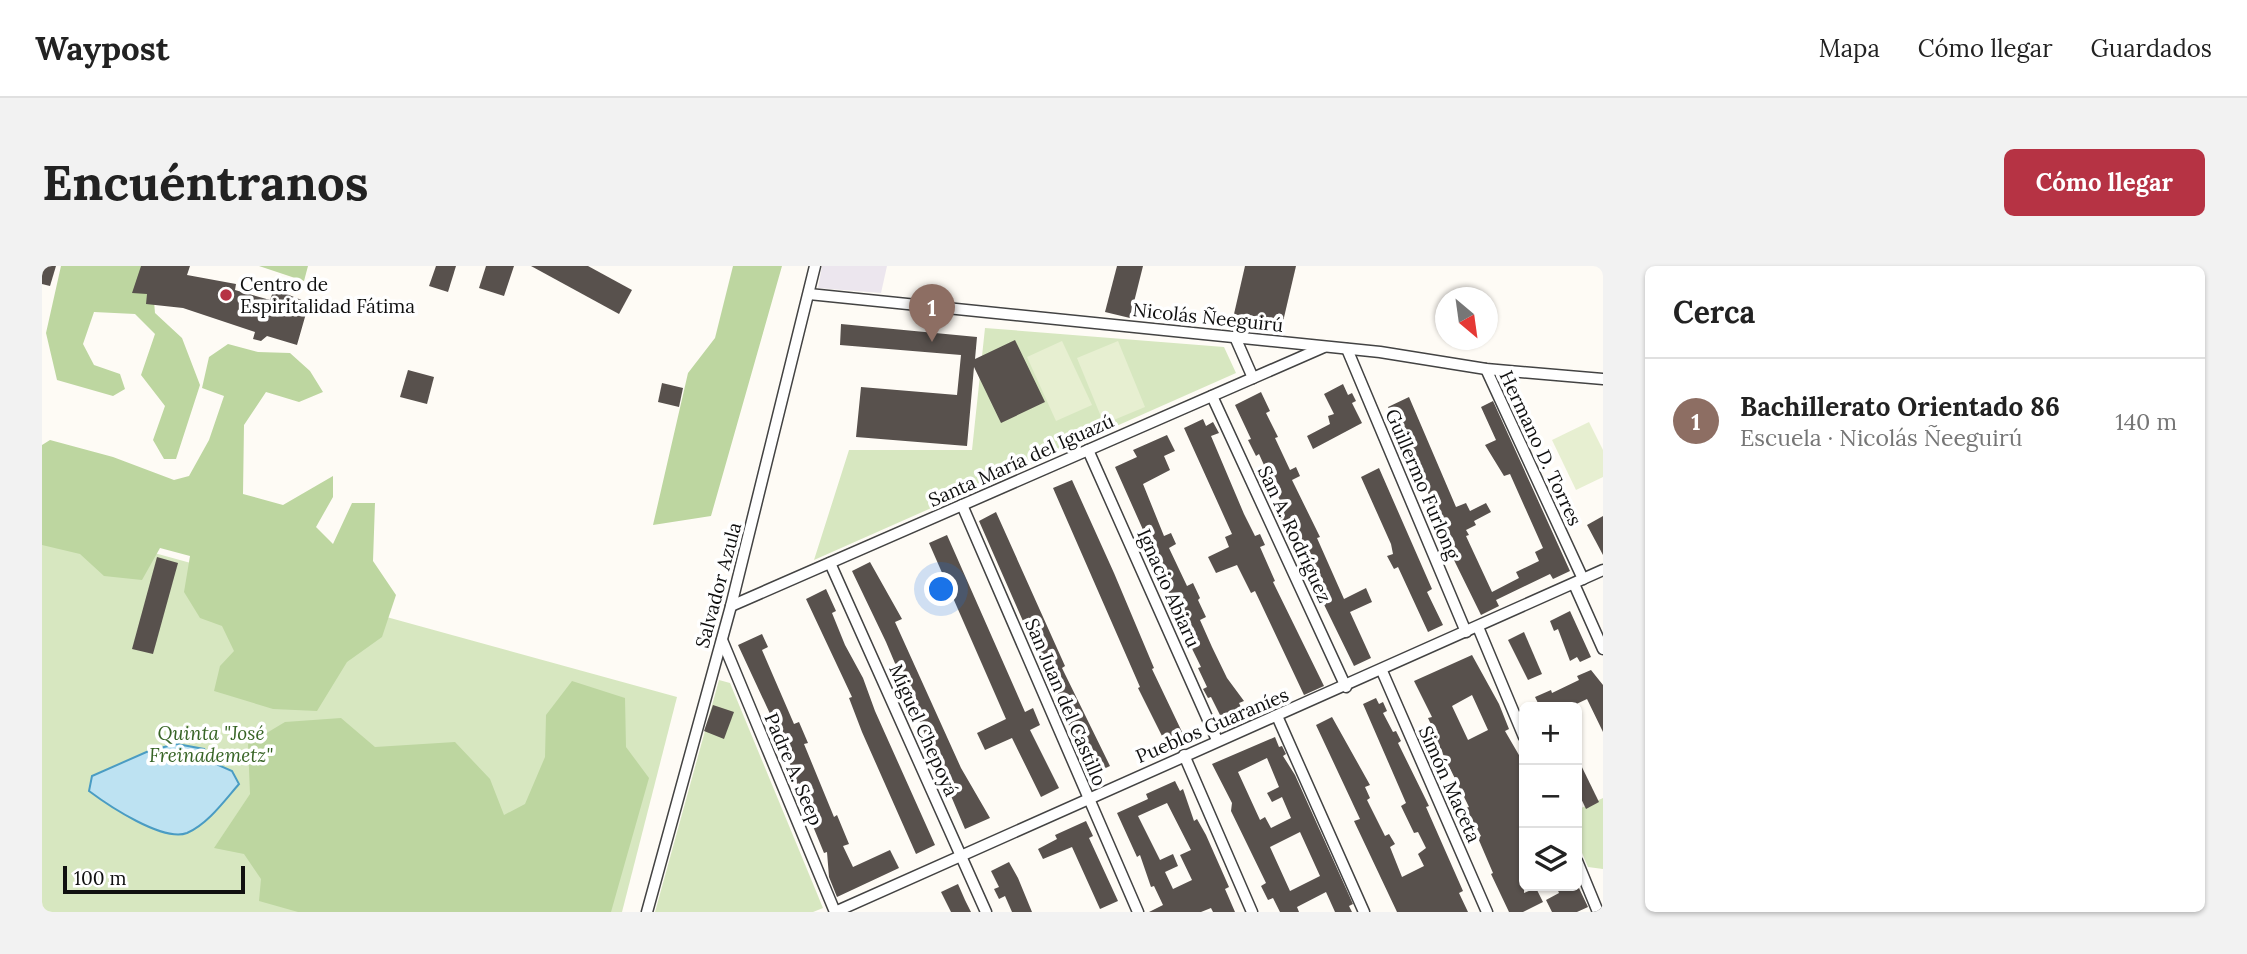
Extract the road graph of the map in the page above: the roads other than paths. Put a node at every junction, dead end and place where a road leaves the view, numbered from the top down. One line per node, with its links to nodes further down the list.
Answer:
1 (815, 266): 2 (street, Salvador Azula)
2 (809, 294): 3 (street, Nicolás Ñeeguirú); 15 (street, Salvador Azula)
3 (1235, 337): 4 (street, Nicolás Ñeeguirú); 7 (street)
4 (1325, 346): 5 (street, Nicolás Ñeeguirú); 7 (street, Santa María del Iguazú)
5 (1347, 349): 6 (street, Nicolás Ñeeguirú); 17 (street, Guillermo Furlong)
6 (1486, 369): 8 (street, Nicolás Ñeeguirú); 14 (street, Hermano D. Torres)
7 (1253, 378): 9 (street, Santa María del Iguazú)
8 (1603, 379)
9 (1212, 396): 10 (street, Santa María del Iguazú); 21 (street, San A. Rodríguez)
10 (1088, 450): 11 (street, Santa María del Iguazú); 24 (street, Ignacio Abiaru)
11 (962, 505): 12 (street, Santa María del Iguazú); 26 (street, San Juan del Castillo)
12 (830, 563): 15 (street, Santa María del Iguazú); 27 (street, Miguel Chepoyá)
13 (1603, 570): 14 (street, Pueblos Guaraníes)
14 (1579, 581): 16 (street, Pueblos Guaraníes); 19 (street, Hermano D. Torres)
15 (732, 606): 18 (street, Salvador Azula)
16 (1478, 627): 17 (street, Pueblos Guaraníes); 23 (street)
17 (1466, 632): 20 (street, Pueblos Guaraníes)
18 (722, 640): 29 (street, Salvador Azula); 30 (street, Padre A. Seep)
19 (1603, 649)
20 (1382, 671): 21 (street, Pueblos Guaraníes); 35 (street, Simón Maceta)
21 (1346, 687): 22 (street, Pueblos Guaraníes)
22 (1277, 716): 24 (street, Pueblos Guaraníes); 34 (street)
23 (1519, 725)
24 (1217, 740): 25 (street, Pueblos Guaraníes)
25 (1184, 755): 26 (street, Pueblos Guaraníes); 33 (street)
26 (1089, 798): 27 (street, Pueblos Guaraníes); 32 (street, San Juan del Castillo)
27 (961, 855): 30 (street, Pueblos Guaraníes); 31 (street, Miguel Chepoyá)
28 (1582, 873): 36 (street)
29 (647, 912)
30 (835, 912)
31 (986, 912)
32 (1138, 912)
33 (1252, 912)
34 (1364, 912)
35 (1487, 912)
36 (1598, 912)

